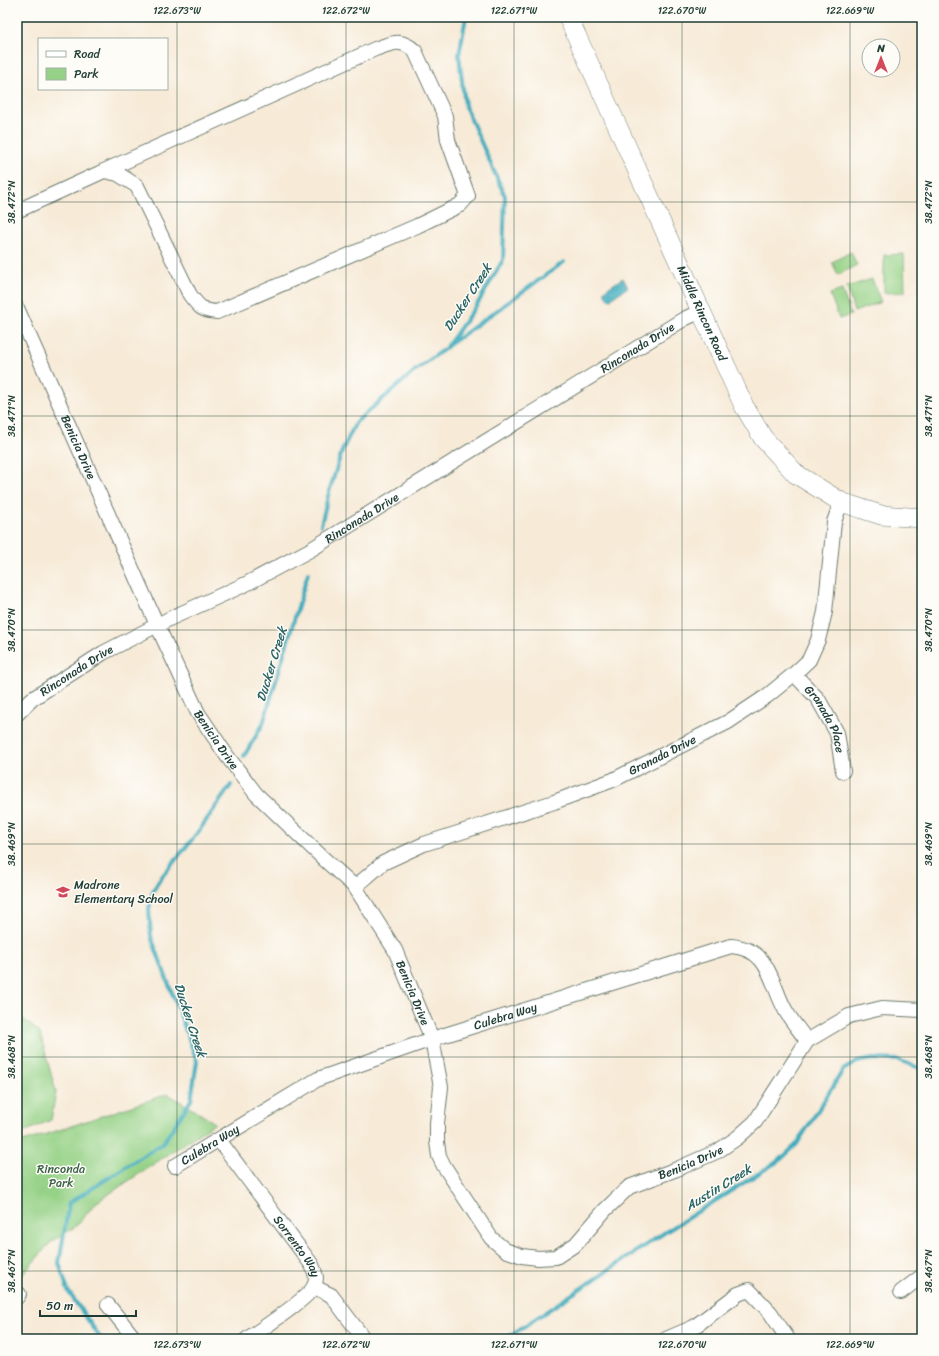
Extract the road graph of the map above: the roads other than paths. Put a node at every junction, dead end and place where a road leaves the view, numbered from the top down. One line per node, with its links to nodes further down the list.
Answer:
1 (568, 17): 5 (street, Middle Rincon Road)
2 (104, 171): 2 (street); 3 (street)
3 (17, 211)
4 (17, 308): 8 (street, Benicia Drive)
5 (701, 311): 6 (street, Middle Rincon Road); 8 (street, Rinconada Drive)
6 (841, 502): 7 (street, Middle Rincon Road); 9 (street, Granada Drive)
7 (922, 518)
8 (157, 625): 10 (street, Rinconada Drive); 12 (street, Benicia Drive)
9 (794, 674): 11 (street, Granada Place); 12 (street, Granada Drive)
10 (17, 714)
11 (843, 771)
12 (355, 887): 14 (street, Benicia Drive)
13 (922, 1010): 15 (street, Benicia Drive)
14 (432, 1039): 15 (street, Culebra Way); 15 (street, Benicia Drive); 16 (street, Culebra Way)
15 (807, 1041)
16 (219, 1140): 17 (street, Culebra Way); 19 (street, Sorrento Way)
17 (175, 1166)
18 (922, 1276): 20 (street)
19 (314, 1287): 23 (street, Sorrento Way); 24 (street)
20 (902, 1292)
21 (108, 1305): 22 (street)
22 (135, 1339)
23 (248, 1339)
24 (364, 1339)
25 (666, 1339): 26 (street)
26 (788, 1339)

